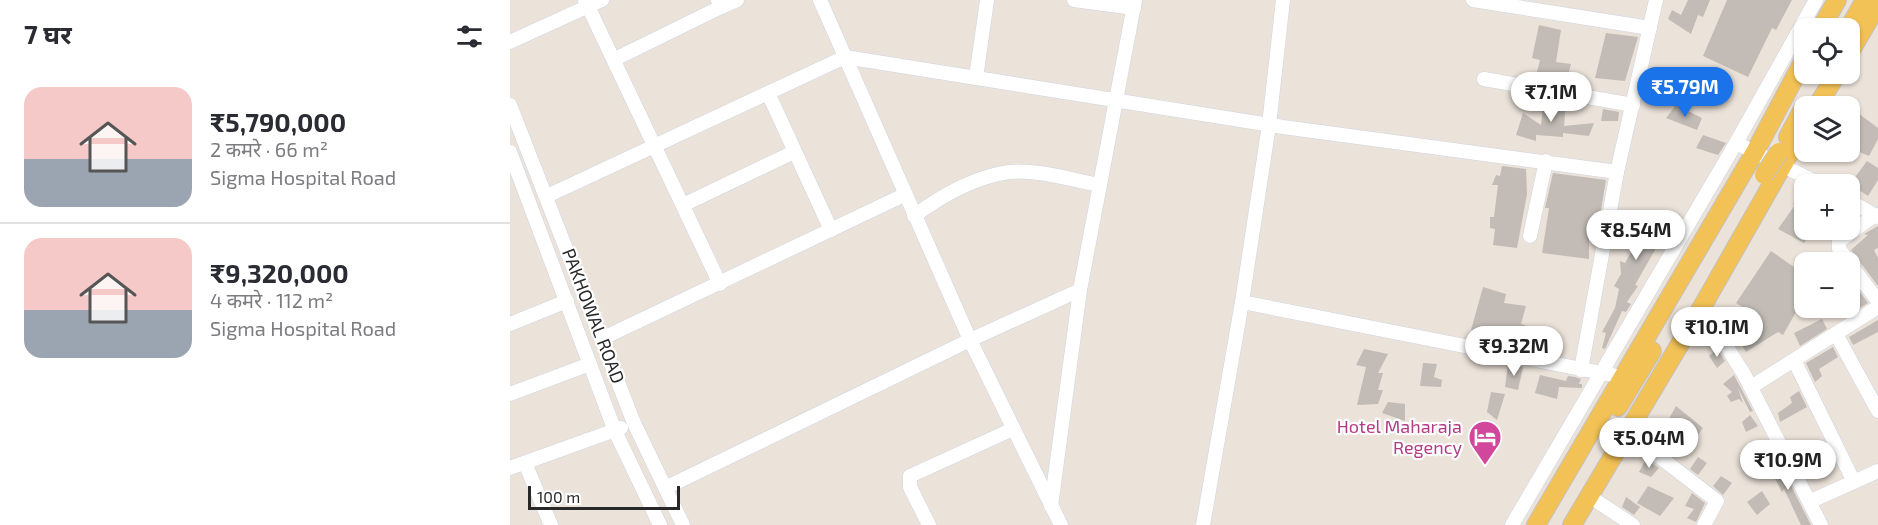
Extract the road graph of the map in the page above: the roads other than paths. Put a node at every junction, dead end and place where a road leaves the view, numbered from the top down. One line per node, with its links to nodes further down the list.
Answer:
1 (602, 0): 13 (street)
2 (737, 0): 14 (street)
3 (820, 0): 23 (street)
4 (987, 0): 25 (street)
5 (1074, 0): 15 (street)
6 (1283, 0): 34 (street)
7 (1473, 0): 20 (street)
8 (1656, 0): 20 (street)
9 (1816, 0): 36 (street)
10 (1837, 0): 17 (main road)
11 (1853, 0): 18 (main road)
12 (1865, 0): 19 (main road)
13 (587, 3): 22 (street); 24 (street)
14 (720, 4): 24 (street)
15 (1134, 4): 30 (street)
16 (1878, 4): 21 (main road)
17 (1827, 18)
18 (1843, 18)
19 (1855, 18)
20 (1650, 28): 32 (street)
21 (1860, 35)
22 (510, 42)
23 (845, 57): 25 (street); 29 (street); 45 (street)
24 (615, 59): 37 (street)
25 (976, 78): 30 (street)
26 (1484, 78): 32 (street)
27 (1795, 84): 40 (main road)
28 (1806, 84): 40 (main road)
29 (769, 95): 37 (street); 39 (street)
30 (1115, 100): 34 (street); 44 (street)
31 (510, 105): 46 (street, PAKHOWAL ROAD)
32 (1633, 105): 42 (street)
33 (1794, 122): 40 (main road)
34 (1269, 125): 41 (street); 59 (street)
35 (1794, 137): 40 (main road)
36 (1736, 143): 40 (street); 69 (street)
37 (656, 146): 46 (street); 47 (street)
38 (510, 152): 57 (street, PAKHOWAL ROAD)
39 (794, 152): 47 (street); 51 (street)
40 (1768, 159): 43 (street); 60 (main road); 70 (main road); 94 (main road); 95 (main road)
41 (1546, 161): 42 (street); 52 (street)
42 (1617, 172): 68 (street)
43 (1799, 174)
44 (1100, 185): 49 (street); 56 (street)
45 (904, 195): 49 (street); 51 (street)
46 (547, 196): 64 (street, PAKHOWAL ROAD)
47 (683, 205): 55 (street)
48 (1860, 207): 50 (street)
49 (914, 216): 65 (street)
50 (1876, 216): 53 (street)
51 (831, 230): 55 (street)
52 (1530, 236)
53 (1841, 252)
54 (1860, 277): 58 (street)
55 (720, 284): 64 (street)
56 (1080, 290): 65 (street); 85 (street)
57 (567, 301): 62 (street); 67 (street, PAKHOWAL ROAD)
58 (1878, 301)
59 (1242, 302): 68 (street); 91 (street)
60 (1702, 307): 71 (street); 77 (main road)
61 (1878, 307): 63 (street)
62 (510, 324)
63 (1836, 334): 66 (street); 73 (street)
64 (601, 339): 74 (street, PAKHOWAL ROAD)
65 (969, 340): 75 (street); 82 (street)
66 (1794, 360): 71 (street); 81 (street)
67 (590, 364): 72 (street); 76 (street, PAKHOWAL ROAD)
68 (1581, 369): 69 (street)
69 (1601, 373): 70 (street); 92 (street)
70 (1622, 377): 93 (main road)
71 (1751, 387): 84 (street)
72 (510, 393)
73 (1878, 411)
74 (634, 423): 76 (street); 82 (street, PAKHOWAL ROAD)
75 (1013, 429): 85 (street); 89 (street)
76 (615, 430): 78 (street); 87 (street, PAKHOWAL ROAD)
77 (1627, 432): 83 (main road); 98 (street)
78 (525, 463): 79 (street); 86 (street)
79 (510, 468)
80 (1878, 471): 81 (street)
81 (1854, 482): 84 (street)
82 (665, 488): 88 (street, PAKHOWAL ROAD)
83 (1589, 496): 96 (main road); 97 (street)
84 (1811, 501): 99 (street)
85 (1051, 506): 90 (street)
86 (551, 525)
87 (660, 525)
88 (683, 525)
89 (929, 525)
90 (1061, 525)
91 (1203, 525)
92 (1512, 525)
93 (1536, 525)
94 (1549, 525)
95 (1559, 525)
96 (1572, 525)
97 (1633, 525)
98 (1704, 525)
99 (1821, 525)

